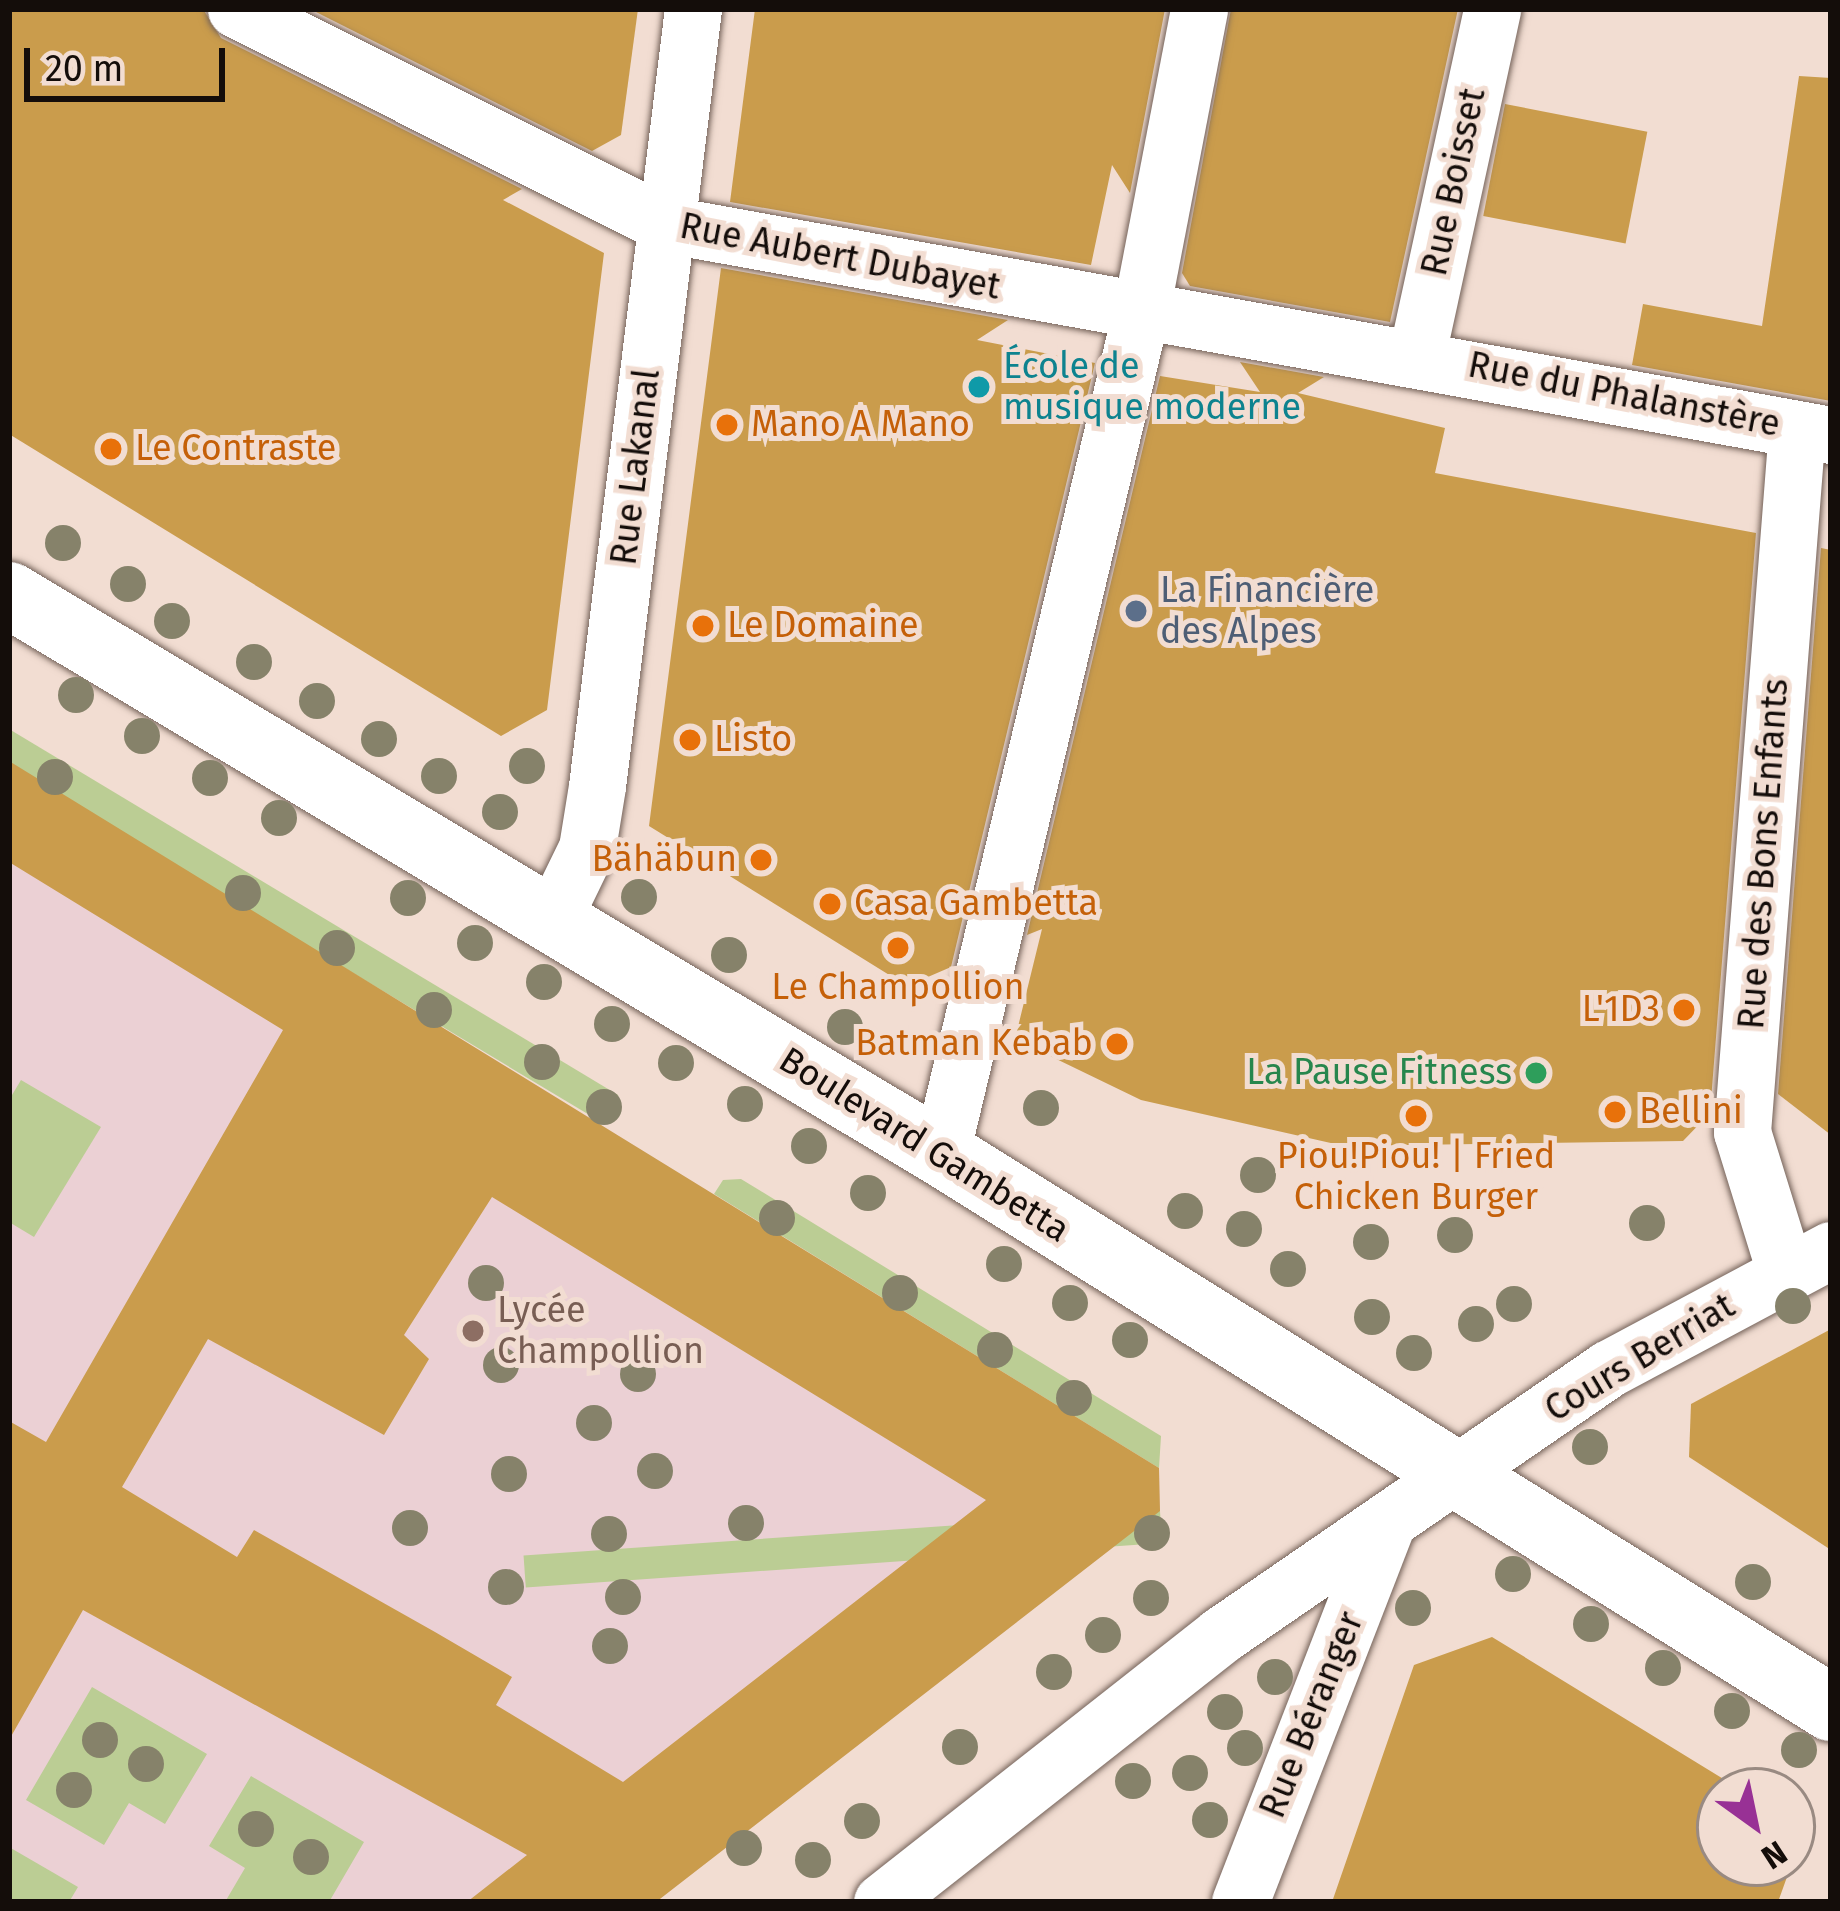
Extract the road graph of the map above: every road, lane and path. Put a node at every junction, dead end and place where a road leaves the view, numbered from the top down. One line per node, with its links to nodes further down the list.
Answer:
1 (236, 9): 5 (street, Rue Aubert Dubayet)
2 (693, 9): 5 (street, Rue Lakanal)
3 (1199, 9): 6 (street)
4 (1492, 9): 7 (street, Rue Boisset)
5 (665, 224): 6 (street, Rue Aubert Dubayet); 10 (street, Rue Lakanal)
6 (1140, 316): 7 (street, Rue Aubert Dubayet); 11 (street)
7 (1417, 354): 8 (street, Rue du Phalanstère)
8 (1814, 432): 12 (street, Rue des Bons Enfants)
9 (9, 595): 10 (street, Boulevard Gambetta)
10 (553, 918): 11 (street, Boulevard Gambetta)
11 (941, 1153): 13 (street, Boulevard Gambetta)
12 (1808, 1262): 13 (street, Cours Berriat)
13 (1456, 1476): 14 (street, Cours Berriat); 15 (street, Boulevard Gambetta)
14 (1385, 1528): 16 (street, Cours Berriat); 17 (street, Rue Béranger)
15 (1831, 1708)
16 (881, 1902)
17 (1240, 1902)

